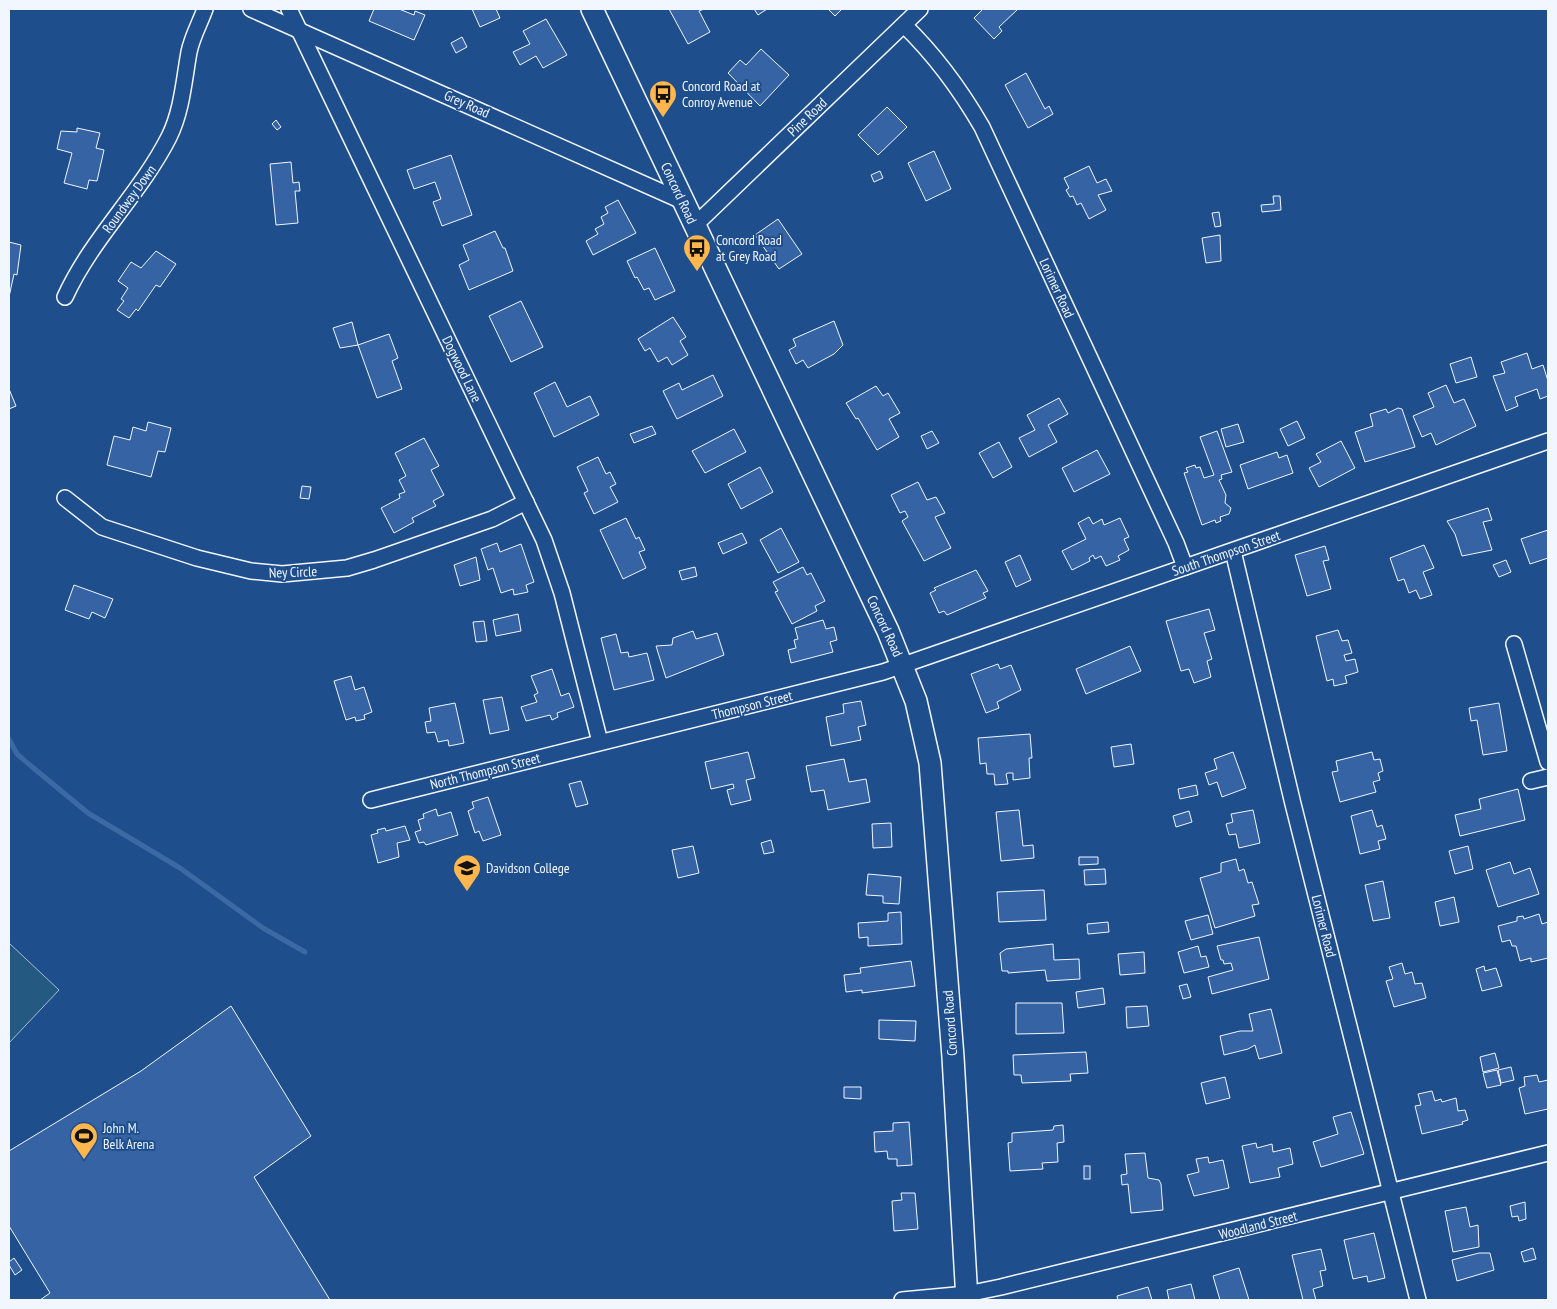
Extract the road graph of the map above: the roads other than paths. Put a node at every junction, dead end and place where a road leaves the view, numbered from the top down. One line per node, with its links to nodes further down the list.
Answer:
1 (205, 9): 10 (street, Roundway Down)
2 (251, 9): 7 (street, Grey Road)
3 (290, 9): 7 (street, Dogwood Lane)
4 (592, 9): 8 (main road, Concord Road)
5 (920, 9): 6 (street, Pine Road)
6 (904, 25): 9 (street, Pine Road); 15 (street, Lorimer Road)
7 (299, 30): 8 (street, Grey Road); 13 (street, Dogwood Lane)
8 (682, 201): 9 (main road, Concord Road)
9 (694, 226): 17 (main road, Concord Road)
10 (65, 297)
11 (1548, 441): 14 (street, South Thompson Street)
12 (66, 498): 13 (street, Ney Circle)
13 (526, 502): 18 (street, Dogwood Lane)
14 (1233, 551): 15 (street, South Thompson Street); 24 (street, Lorimer Road)
15 (1185, 567): 17 (street, South Thompson Street)
16 (1514, 644): 19 (street)
17 (903, 665): 18 (street, Thompson Street); 25 (main road, Concord Road)
18 (600, 742): 22 (street, North Thompson Street)
19 (1548, 762)
20 (1548, 776): 21 (street)
21 (1531, 781)
22 (371, 800)
23 (1548, 1154): 24 (street, Woodland Street)
24 (1391, 1192): 25 (street, Woodland Street); 27 (street, Lorimer Road)
25 (967, 1297): 26 (street, Woodland Street)
26 (902, 1300)
27 (1418, 1300)

